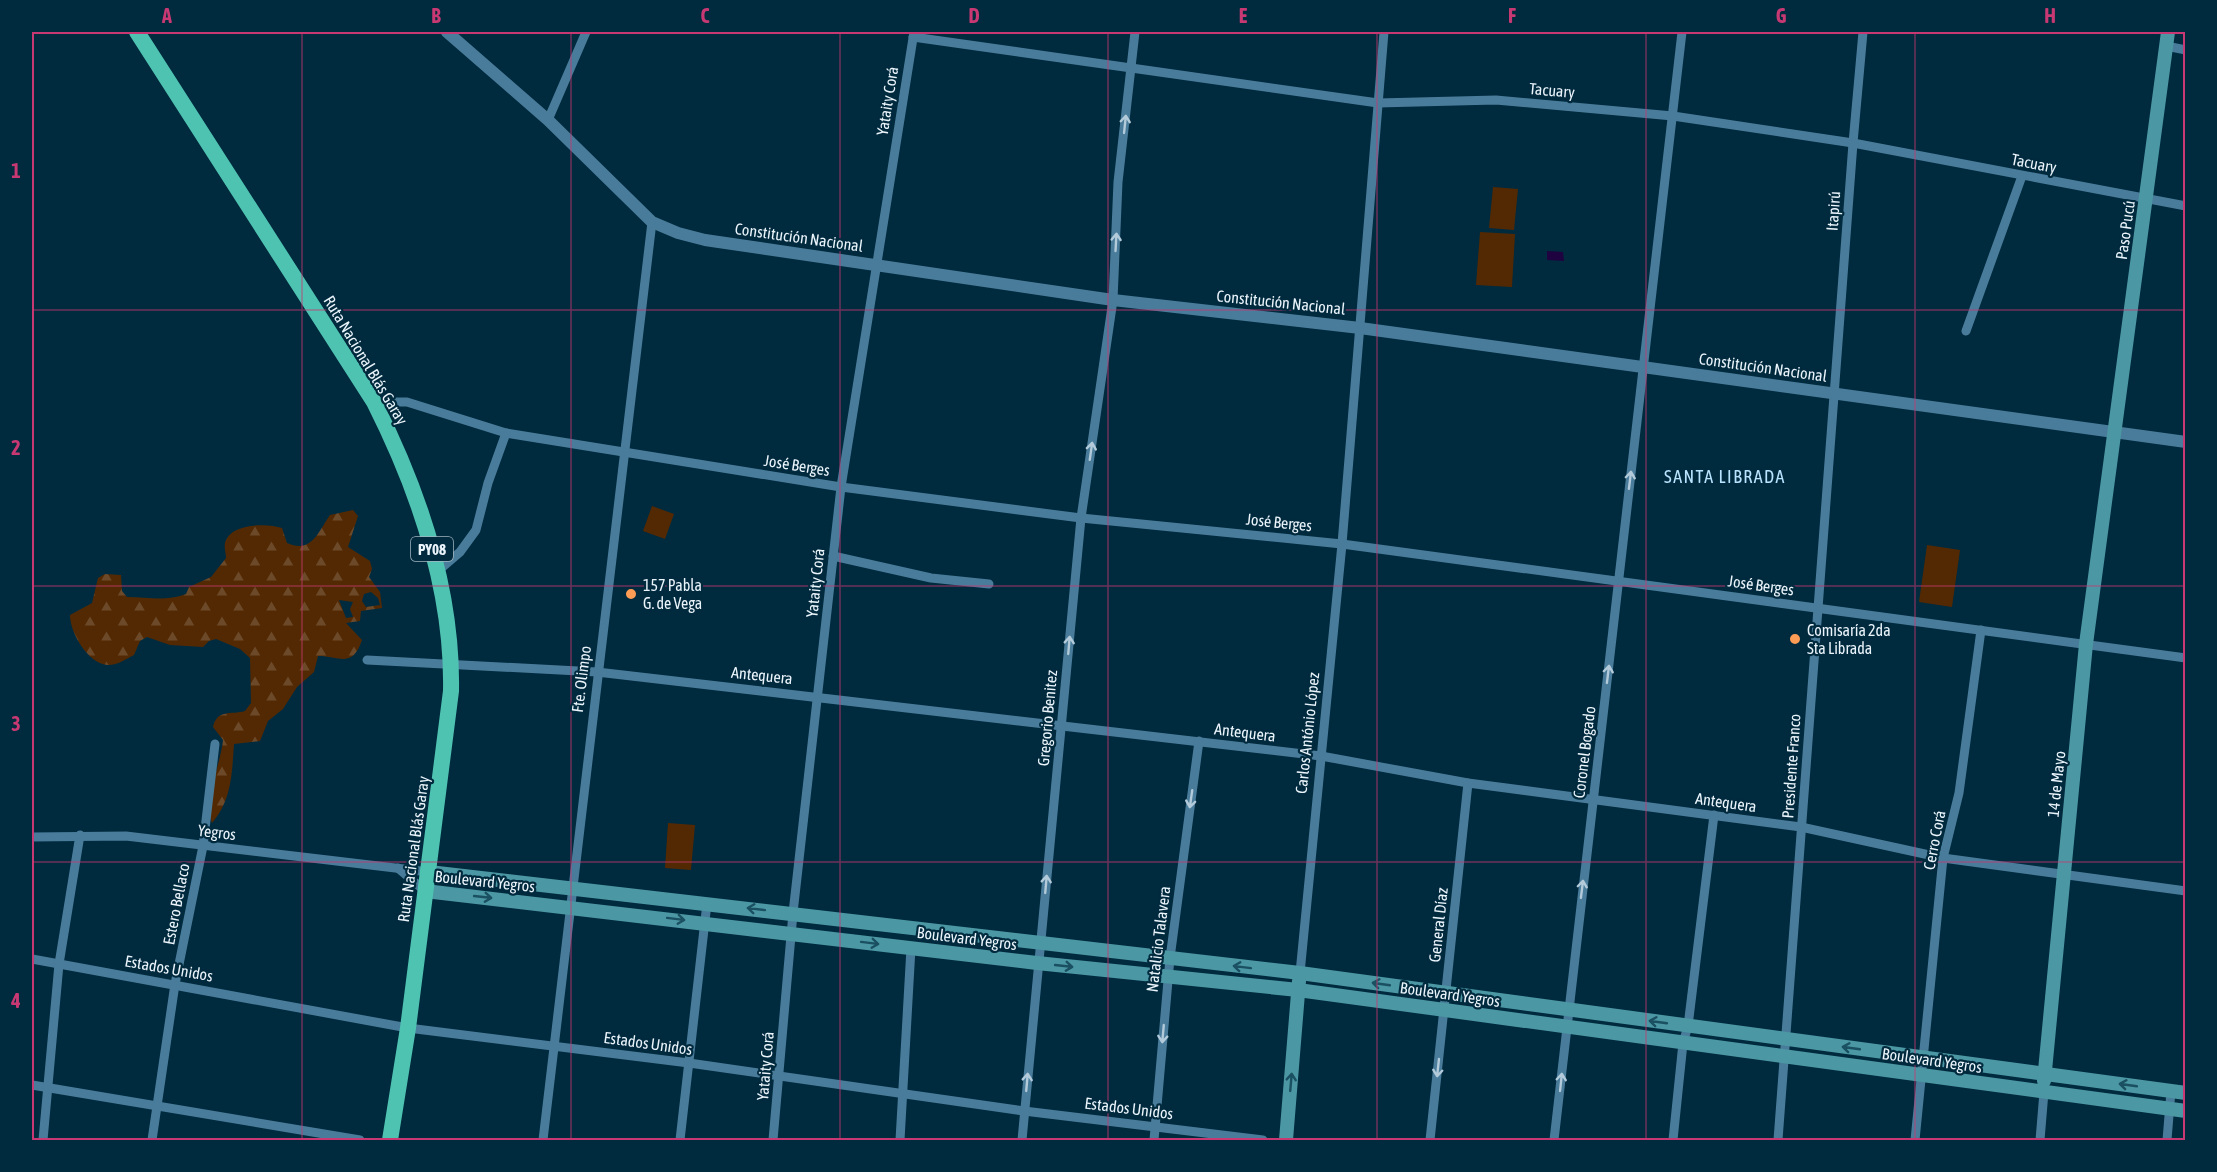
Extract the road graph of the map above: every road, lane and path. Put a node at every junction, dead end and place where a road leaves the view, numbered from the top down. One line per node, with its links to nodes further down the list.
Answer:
1 (137, 32): 27 (highway, Ruta Nacional Blás Garay / PY08)
2 (447, 32): 15 (street, Constitución Nacional)
3 (586, 32): 15 (street)
4 (1135, 32): 12 (street, Gregorio Benitez)
5 (1384, 32): 13 (street, Carlos António López)
6 (1682, 32): 14 (street, Coronel Bogado)
7 (1863, 32): 16 (street, Itapirú)
8 (2168, 32): 10 (main road, Paso Pucú)
9 (913, 34): 12 (street, Tacuary); 21 (street, Yataity Corá)
10 (2166, 46): 11 (street); 18 (main road, Paso Pucú)
11 (2186, 50)
12 (1131, 67): 13 (street, Tacuary); 22 (street, Gregorio Benitez, one-way to 12)
13 (1378, 103): 14 (street, Tacuary); 23 (street, Carlos António López)
14 (1673, 116): 16 (street, Tacuary); 25 (street, Coronel Bogado)
15 (548, 120): 20 (street, Constitución Nacional)
16 (1853, 143): 17 (street, Tacuary); 26 (street, Itapirú)
17 (2022, 176): 18 (street, Tacuary); 24 (street)
18 (2146, 200): 19 (street, Tacuary); 28 (main road, Paso Pucú)
19 (2186, 206)
20 (652, 222): 21 (street, Constitución Nacional); 31 (street, Fte. Olimpo)
21 (875, 265): 22 (street, Constitución Nacional); 32 (street, Yataity Corá)
22 (1113, 300): 23 (street, Constitución Nacional); 33 (street, Gregorio Benitez, one-way to 22)
23 (1360, 328): 25 (street, Constitución Nacional); 34 (street, Carlos António López)
24 (1966, 331)
25 (1644, 367): 26 (street, Constitución Nacional); 37 (street, Coronel Bogado, one-way to 25)
26 (1834, 393): 28 (street, Constitución Nacional); 39 (street, Presidente Franco)
27 (374, 402): 29 (street, José Berges); 36 (highway, Ruta Nacional Blás Garay / PY08)
28 (2115, 432): 30 (street, Constitución Nacional); 41 (main road, 14 de Mayo)
29 (506, 433): 31 (street, José Berges); 36 (street)
30 (2186, 442)
31 (624, 454): 32 (street, José Berges); 45 (street, Fte. Olimpo)
32 (841, 487): 33 (street, José Berges); 35 (street, Yataity Corá)
33 (1081, 518): 34 (street, José Berges); 47 (street, Gregorio Benitez, one-way to 33)
34 (1342, 544): 37 (street, José Berges); 50 (street, Carlos António López)
35 (833, 556): 38 (street); 46 (street, Yataity Corá)
36 (439, 570): 44 (highway, Ruta Nacional Blás Garay / PY08)
37 (1618, 581): 39 (street, José Berges); 52 (street, Coronel Bogado, one-way to 37)
38 (989, 584)
39 (1818, 608): 40 (street, José Berges); 54 (street, Presidente Franco)
40 (1981, 630): 41 (street, José Berges); 58 (street, Cerro Corá)
41 (2086, 644): 42 (street, José Berges); 61 (main road, 14 de Mayo)
42 (2186, 657)
43 (367, 660): 44 (street, Antequera)
44 (452, 664): 45 (street, Antequera); 60 (highway, Ruta Nacional Blás Garay / PY08)
45 (597, 672): 46 (street, Antequera); 62 (street, Fte. Olimpo)
46 (817, 696): 47 (street, Antequera); 67 (street, Yataity Corá)
47 (1061, 724): 48 (street, Antequera); 70 (street, Gregorio Benitez, one-way to 47)
48 (1199, 741): 50 (street, Antequera); 72 (street, Natalicio Talavera, one-way to 72)
49 (216, 744): 57 (street, Estero Bellaco)
50 (1321, 756): 51 (street, Antequera); 76 (street, Carlos António López)
51 (1468, 783): 52 (street, Antequera); 80 (street, General Díaz)
52 (1593, 799): 53 (street, Antequera); 82 (street, Coronel Bogado, one-way to 52)
53 (1714, 815): 54 (street, Antequera); 83 (street)
54 (1801, 827): 58 (street, Antequera); 86 (street, Presidente Franco)
55 (80, 835): 56 (street, Yegros); 57 (street, Yegros); 75 (street)
56 (32, 837)
57 (203, 846): 59 (street, Yegros); 78 (street, Estero Bellaco)
58 (1943, 858): 61 (street, Antequera); 90 (street, Cerro Corá)
59 (398, 868): 60 (street, Boulevard Yegros); 63 (street, Boulevard Yegros)
60 (429, 872): 62 (main road, Boulevard Yegros); 63 (highway, Ruta Nacional Blás Garay / PY08)
61 (2063, 877): 64 (street, Antequera); 92 (main road, 14 de Mayo)
62 (573, 887): 65 (main road, Boulevard Yegros); 66 (street, Fte. Olimpo)
63 (424, 891): 66 (main road, Boulevard Yegros, one-way to 66); 85 (highway, Ruta Nacional Blás Garay / PY08)
64 (2186, 891)
65 (707, 903): 67 (main road, Boulevard Yegros, one-way to 65); 68 (street)
66 (570, 906): 68 (main road, Boulevard Yegros, one-way to 68); 88 (street, Fte. Olimpo)
67 (793, 914): 69 (street, Yataity Corá); 70 (main road, Boulevard Yegros)
68 (704, 923): 69 (main road, Boulevard Yegros); 91 (street)
69 (793, 933): 71 (main road, Boulevard Yegros, one-way to 71); 94 (street, Yataity Corá)
70 (1041, 943): 72 (main road, Boulevard Yegros); 74 (street, Gregorio Benitez)
71 (911, 948): 74 (main road, Boulevard Yegros); 100 (street)
72 (1170, 958): 76 (main road, Boulevard Yegros, one-way to 72); 77 (street, Natalicio Talavera)
73 (32, 959): 75 (street, Estados Unidos)
74 (1037, 963): 77 (main road, Boulevard Yegros, one-way to 77); 103 (street, Gregorio Benitez, one-way to 74)
75 (59, 964): 78 (street, Estados Unidos); 96 (street)
76 (1300, 973): 79 (main road, Carlos António López); 80 (main road, Boulevard Yegros, one-way to 76)
77 (1168, 976): 79 (main road, Boulevard Yegros); 105 (street, Natalicio Talavera, one-way to 105)
78 (175, 984): 85 (street, Estados Unidos); 101 (street, Estero Bellaco)
79 (1298, 990): 81 (main road, Boulevard Yegros); 117 (main road, Carlos António López, one-way to 79)
80 (1446, 993): 81 (street, General Díaz); 82 (main road, Boulevard Yegros)
81 (1444, 1010): 84 (main road, Boulevard Yegros); 118 (street, General Díaz, one-way to 118)
82 (1568, 1010): 83 (main road, Boulevard Yegros, one-way to 82); 84 (street, Coronel Bogado)
83 (1688, 1026): 86 (main road, Boulevard Yegros); 87 (street)
84 (1566, 1027): 87 (main road, Boulevard Yegros); 119 (street, Coronel Bogado, one-way to 84)
85 (408, 1028): 88 (street, Estados Unidos); 109 (highway, Ruta Nacional Blás Garay / PY08)
86 (1786, 1039): 89 (street, Presidente Franco); 90 (main road, Boulevard Yegros, one-way to 86)
87 (1683, 1043): 89 (main road, Boulevard Yegros); 120 (street)
88 (556, 1045): 91 (street, Estados Unidos); 110 (street, Fte. Olimpo)
89 (1785, 1057): 93 (main road, Boulevard Yegros); 121 (street, Presidente Franco)
90 (1923, 1058): 92 (main road, Boulevard Yegros); 93 (street, Cerro Corá)
91 (689, 1063): 94 (street, Estados Unidos); 111 (street)
92 (2045, 1074): 97 (main road, Boulevard Yegros, one-way to 92); 98 (main road, 14 de Mayo)
93 (1921, 1075): 98 (main road, Boulevard Yegros); 122 (street, Cerro Corá)
94 (779, 1076): 100 (street, Estados Unidos); 112 (street, Yataity Corá)
95 (32, 1085): 96 (street)
96 (46, 1088): 101 (street); 106 (street)
97 (2171, 1091): 99 (main road, Boulevard Yegros); 102 (street)
98 (2044, 1092): 102 (main road, Boulevard Yegros); 123 (street, 14 de Mayo)
99 (2186, 1093)
100 (903, 1094): 103 (street, Estados Unidos); 113 (street)
101 (157, 1107): 107 (street, Estero Bellaco); 108 (street)
102 (2169, 1109): 104 (main road, Boulevard Yegros); 124 (street)
103 (1024, 1111): 105 (street, Estados Unidos); 114 (street, Gregorio Benitez)
104 (2186, 1111)
105 (1155, 1126): 115 (street, Natalicio Talavera); 116 (street, Estados Unidos)
106 (44, 1140)
107 (152, 1140)
108 (360, 1140)
109 (390, 1140)
110 (543, 1140)
111 (680, 1140)
112 (773, 1140)
113 (900, 1140)
114 (1022, 1140)
115 (1154, 1140)
116 (1263, 1140)
117 (1286, 1140)
118 (1430, 1140)
119 (1554, 1140)
120 (1673, 1140)
121 (1778, 1140)
122 (1915, 1140)
123 (2040, 1140)
124 (2167, 1140)

